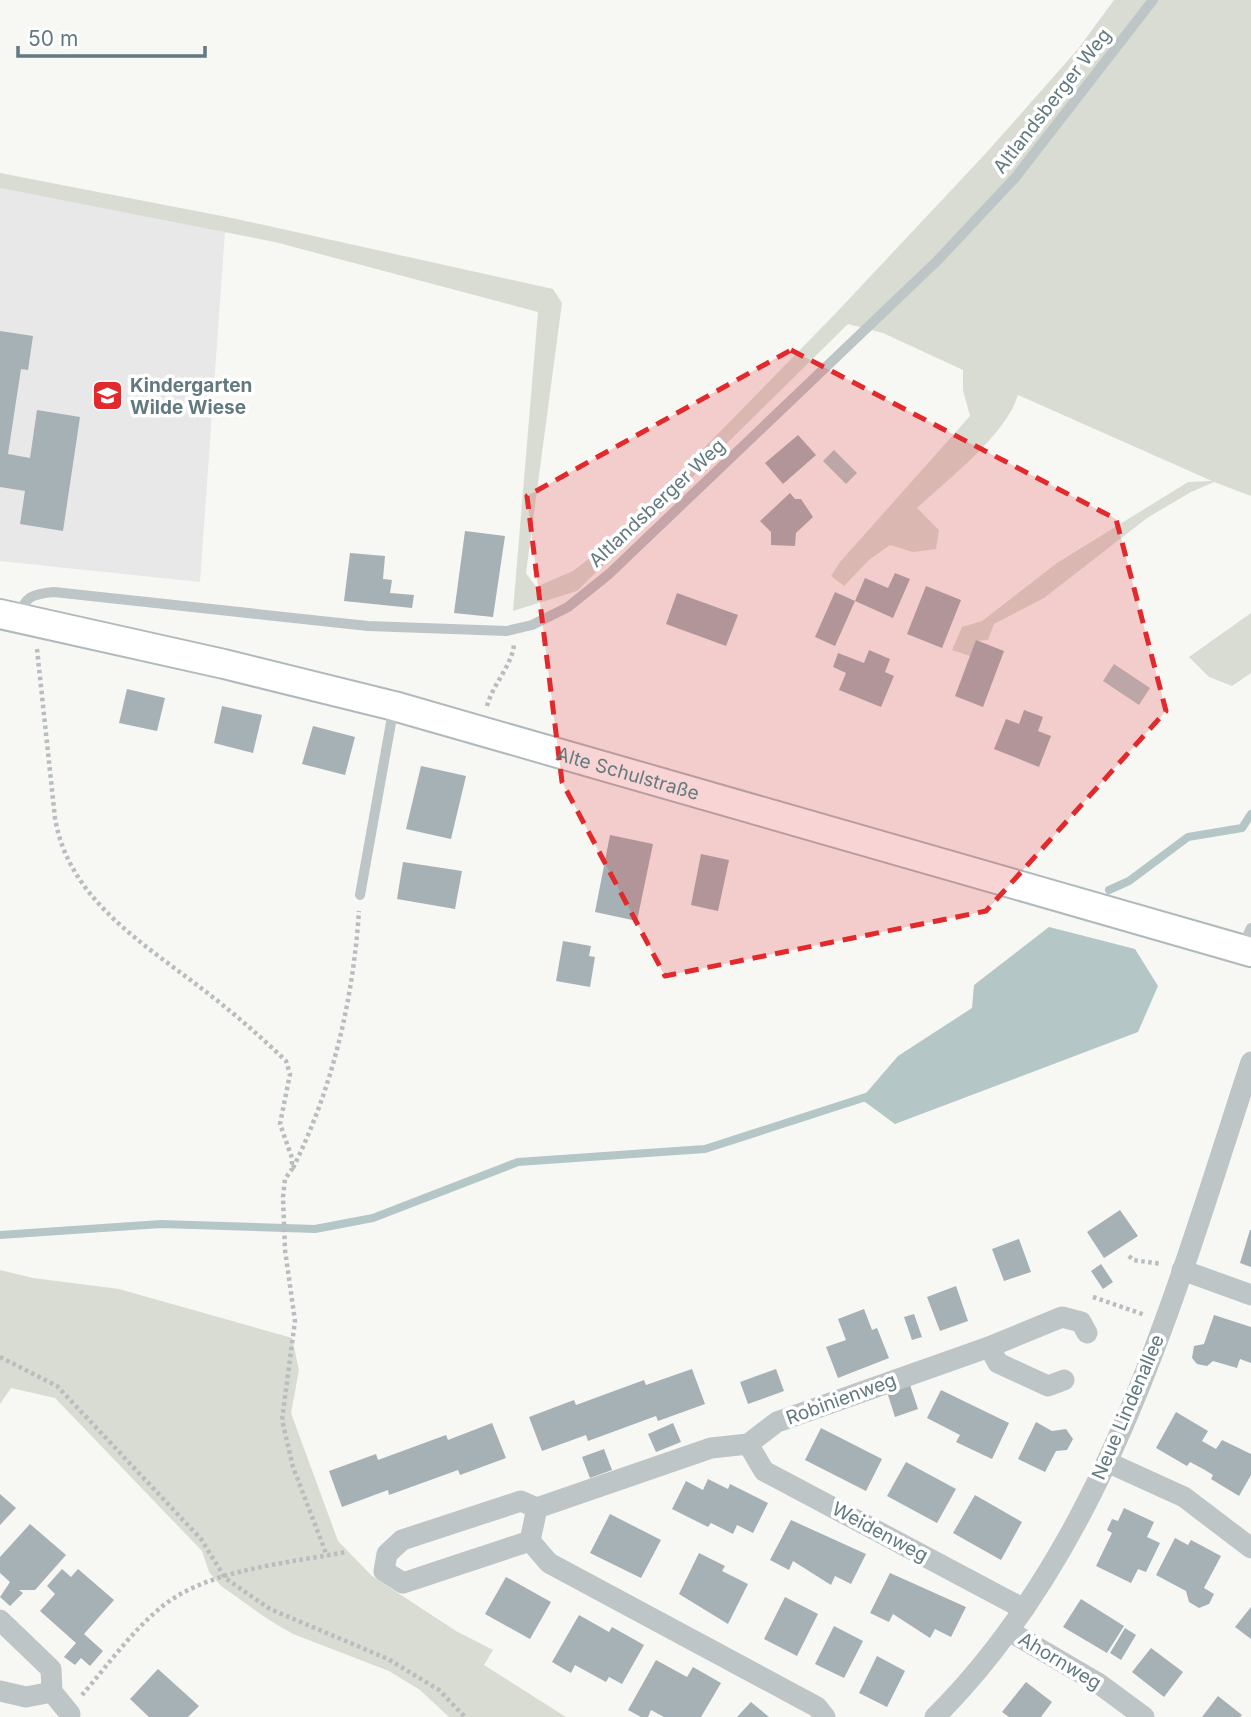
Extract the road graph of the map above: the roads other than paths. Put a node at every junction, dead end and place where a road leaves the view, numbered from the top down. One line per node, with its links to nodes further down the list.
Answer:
1 (1153, 0): 2 (lane, Altlandsberger Weg)
2 (18, 623): 3 (street, Alte Schulstraße)
3 (394, 706): 4 (lane); 5 (street, Alte Schulstraße)
4 (360, 895)
5 (1248, 943)
6 (1251, 1062): 7 (street, Neue Lindenallee)
7 (1182, 1270): 8 (street); 13 (street, Neue Lindenallee)
8 (1251, 1295)
9 (1087, 1333): 10 (street, Robinienweg)
10 (989, 1347): 11 (street); 12 (street, Robinienweg)
11 (1064, 1380)
12 (748, 1444): 14 (street); 17 (street, Weidenweg)
13 (1107, 1462): 16 (street); 17 (street, Neue Lindenallee)
14 (537, 1508): 15 (street); 15 (street)
15 (530, 1541): 23 (street)
16 (1251, 1548)
17 (1024, 1609): 19 (street, Neue Lindenallee)
18 (0, 1620): 21 (street)
19 (1009, 1631): 24 (street, Neue Lindenallee); 25 (street, Ahornweg)
20 (0, 1691): 21 (street)
21 (52, 1692): 22 (street)
22 (72, 1716)
23 (825, 1717)
24 (935, 1717)
25 (1144, 1717)

